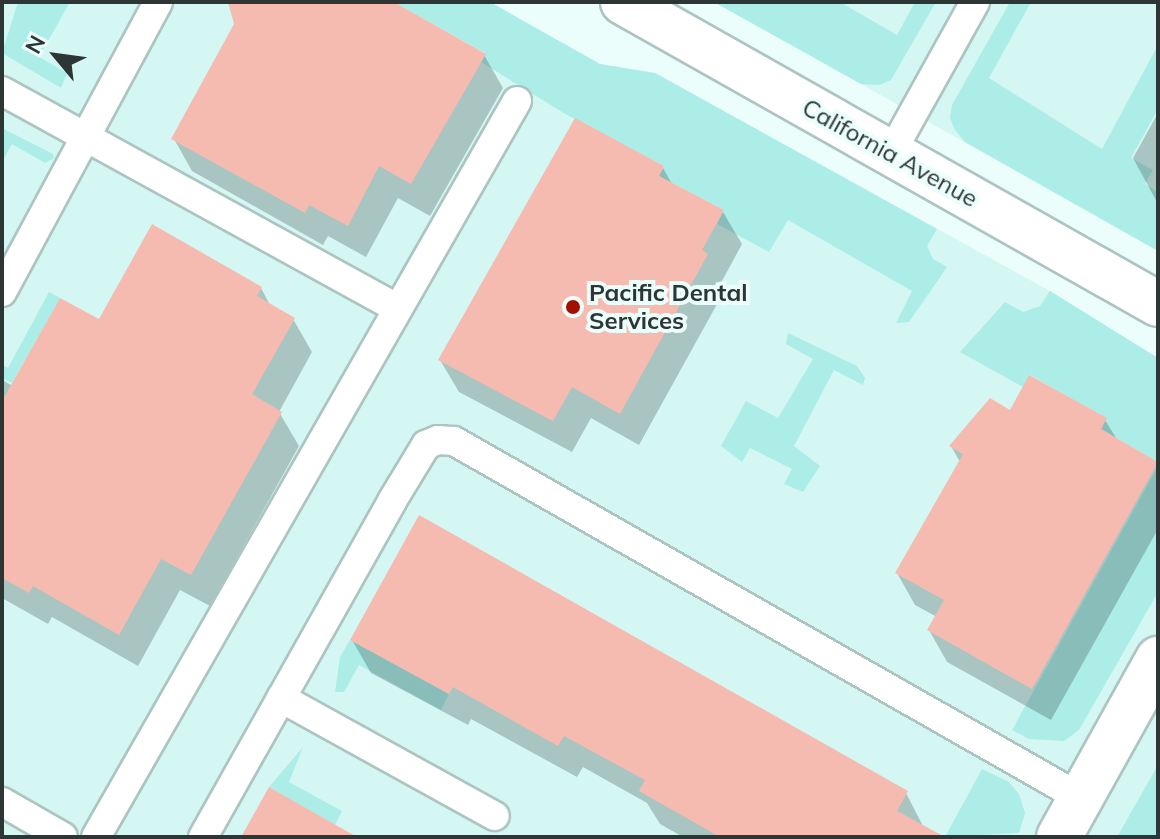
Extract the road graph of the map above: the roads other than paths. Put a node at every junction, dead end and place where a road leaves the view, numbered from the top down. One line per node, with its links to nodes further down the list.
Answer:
1 (158, 2): 6 (lane)
2 (975, 2): 7 (lane)
3 (632, 4): 7 (main road, California Avenue)
4 (2, 91): 6 (lane)
5 (517, 101): 10 (lane)
6 (85, 137): 8 (lane); 10 (lane)
7 (891, 153): 9 (main road, California Avenue)
8 (2, 292)
9 (1158, 304)
10 (397, 308): 17 (lane)
11 (1154, 675): 13 (main road)
12 (281, 698): 13 (lane); 15 (lane); 18 (lane)
13 (1081, 798): 19 (main road)
14 (2, 802): 16 (lane)
15 (495, 816)
16 (63, 837)
17 (96, 837)
18 (203, 837)
19 (1059, 837)

